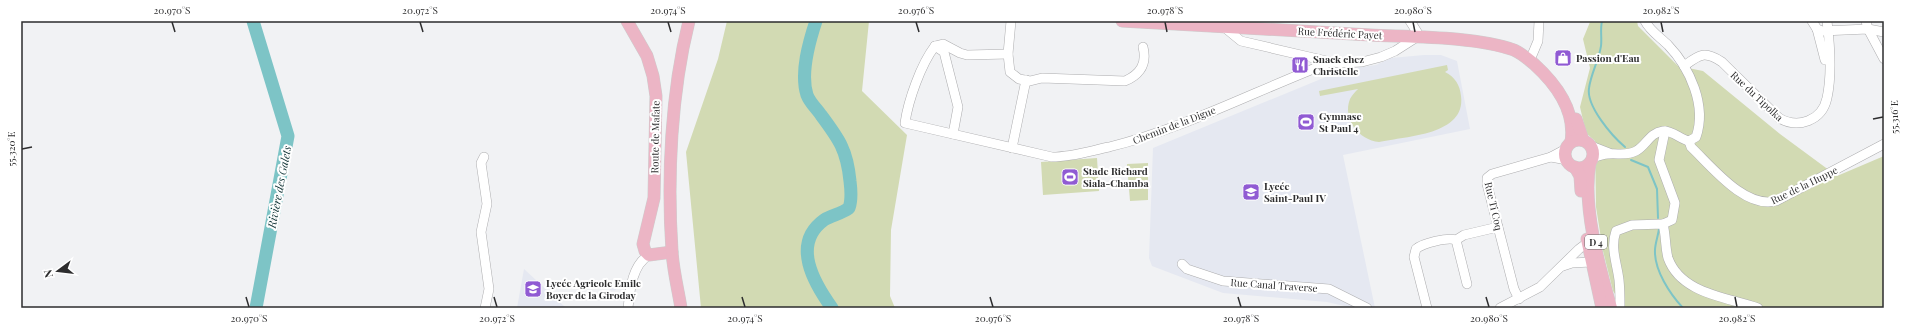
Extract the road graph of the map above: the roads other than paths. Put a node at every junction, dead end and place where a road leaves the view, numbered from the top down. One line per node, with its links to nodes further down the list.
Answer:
1 (627, 21): 42 (main road, Route de Mafate)
2 (689, 21): 41 (main road)
3 (1011, 21): 20 (street)
4 (1122, 21): 10 (main road, Rue Frédéric Payet / D 4)
5 (1236, 21): 15 (main road, Rue Frédéric Payet / D 4)
6 (1410, 21): 16 (street)
7 (1539, 21): 21 (street)
8 (1644, 21): 24 (street)
9 (1812, 21): 13 (street)
10 (1223, 24): 15 (main road, Rue Frédéric Payet / D 4); 23 (street, Chemin de la Digue)
11 (1827, 25): 12 (street); 13 (street); 25 (street)
12 (1867, 25): 14 (street); 22 (street)
13 (1817, 29): 25 (street)
14 (1884, 32)
15 (1401, 34): 16 (main road, Rue Frédéric Payet / D 4); 19 (street)
16 (1417, 34): 19 (street, Chemin de la Digue); 21 (main road, Rue Frédéric Payet / D 4)
17 (1143, 47): 26 (street)
18 (946, 49): 20 (street, Chemin de la Digue); 28 (street); 28 (street, Chemin de la Digue)
19 (1395, 51): 23 (street, Chemin de la Digue)
20 (1008, 54): 26 (street)
21 (1530, 58): 30 (main road, D 4); 34 (main road, D 4)
22 (1884, 59)
23 (1331, 62): 32 (street, Chemin de la Digue)
24 (1684, 66): 25 (street, Rue du Tipolka); 29 (street)
25 (1829, 75)
26 (1026, 80): 32 (street)
27 (1665, 131): 29 (street, Rue de la Huppe); 33 (street); 37 (street)
28 (952, 134): 32 (street, Chemin de la Digue)
29 (1689, 141): 31 (street, Rue de la Huppe)
30 (1587, 143): 33 (street); 34 (main road); 36 (main road, D 4)
31 (1884, 144)
32 (1012, 148)
33 (1609, 154): 36 (street)
34 (1570, 155): 36 (main road); 38 (street, Rue Ti Coq); 40 (main road, D 4)
35 (484, 157): 47 (street)
36 (1592, 160): 40 (main road, D 4)
37 (1663, 224): 55 (street); 56 (street)
38 (1498, 227): 39 (street); 46 (street, Rue Ti Coq)
39 (1456, 240): 45 (street); 51 (street)
40 (1593, 251): 44 (street); 44 (street); 53 (main road, D 4); 54 (main road, D 4)
41 (672, 252): 42 (main road); 49 (main road)
42 (649, 255): 48 (street)
43 (1182, 264): 50 (street, Rue Canal Traverse)
44 (1562, 267): 46 (street)
45 (1468, 284)
46 (1520, 299): 52 (street)
47 (485, 308)
48 (628, 308)
49 (681, 308)
50 (1367, 308)
51 (1427, 308)
52 (1500, 308)
53 (1602, 308)
54 (1611, 308)
55 (1620, 308)
56 (1758, 308)

